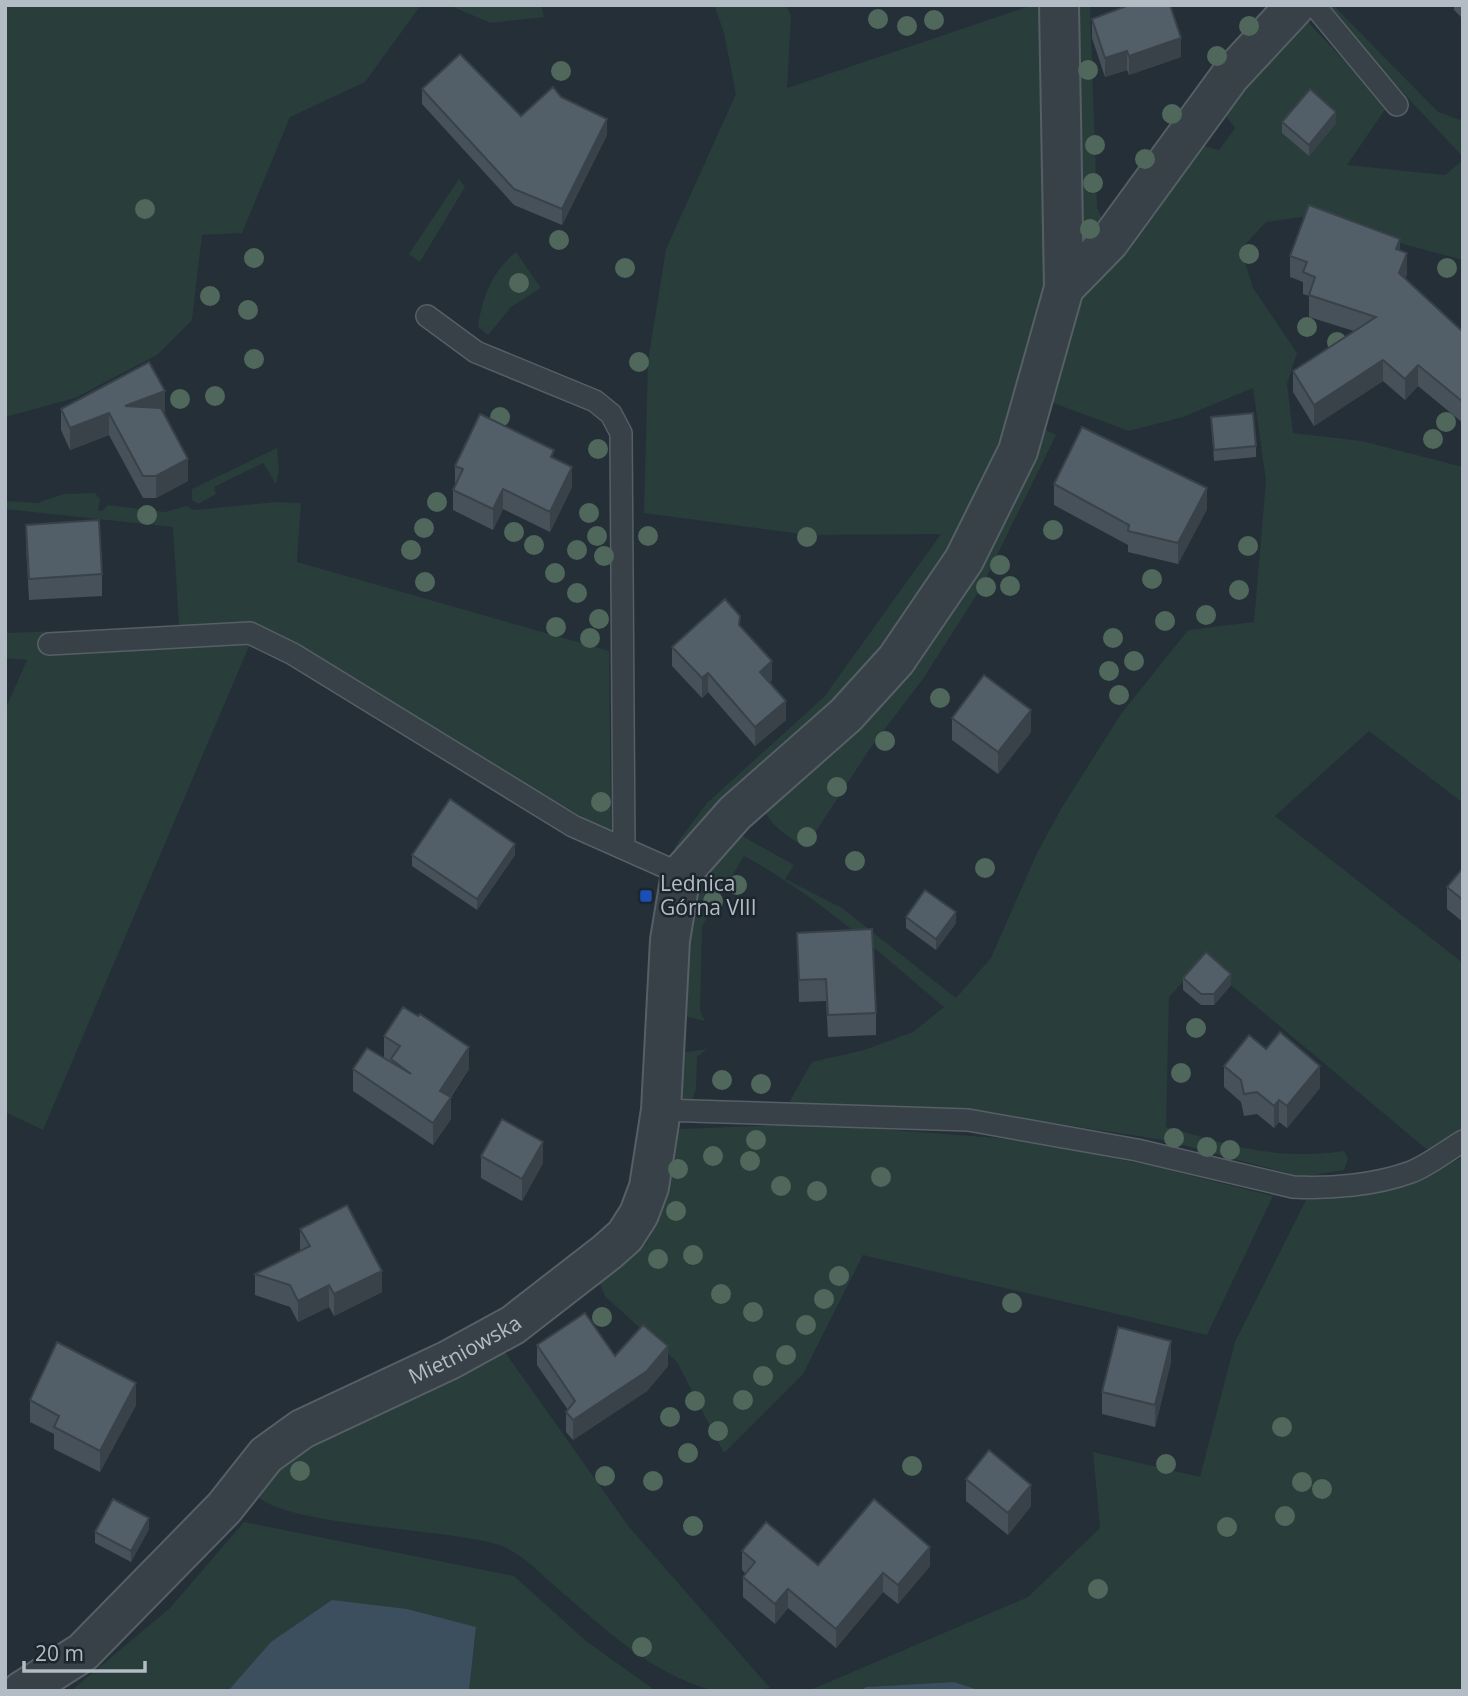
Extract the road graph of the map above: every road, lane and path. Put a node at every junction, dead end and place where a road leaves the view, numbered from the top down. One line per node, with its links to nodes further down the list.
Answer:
1 (1059, 5): 5 (street)
2 (1296, 5): 5 (street)
3 (1314, 5): 4 (lane)
4 (1397, 105)
5 (1064, 288): 9 (street)
6 (427, 316): 8 (lane)
7 (49, 644): 8 (lane)
8 (624, 848): 9 (lane)
9 (681, 874): 10 (street, Mietniowska)
10 (661, 1110): 11 (lane); 12 (street, Mietniowska)
11 (1463, 1142)
12 (22, 1691)

